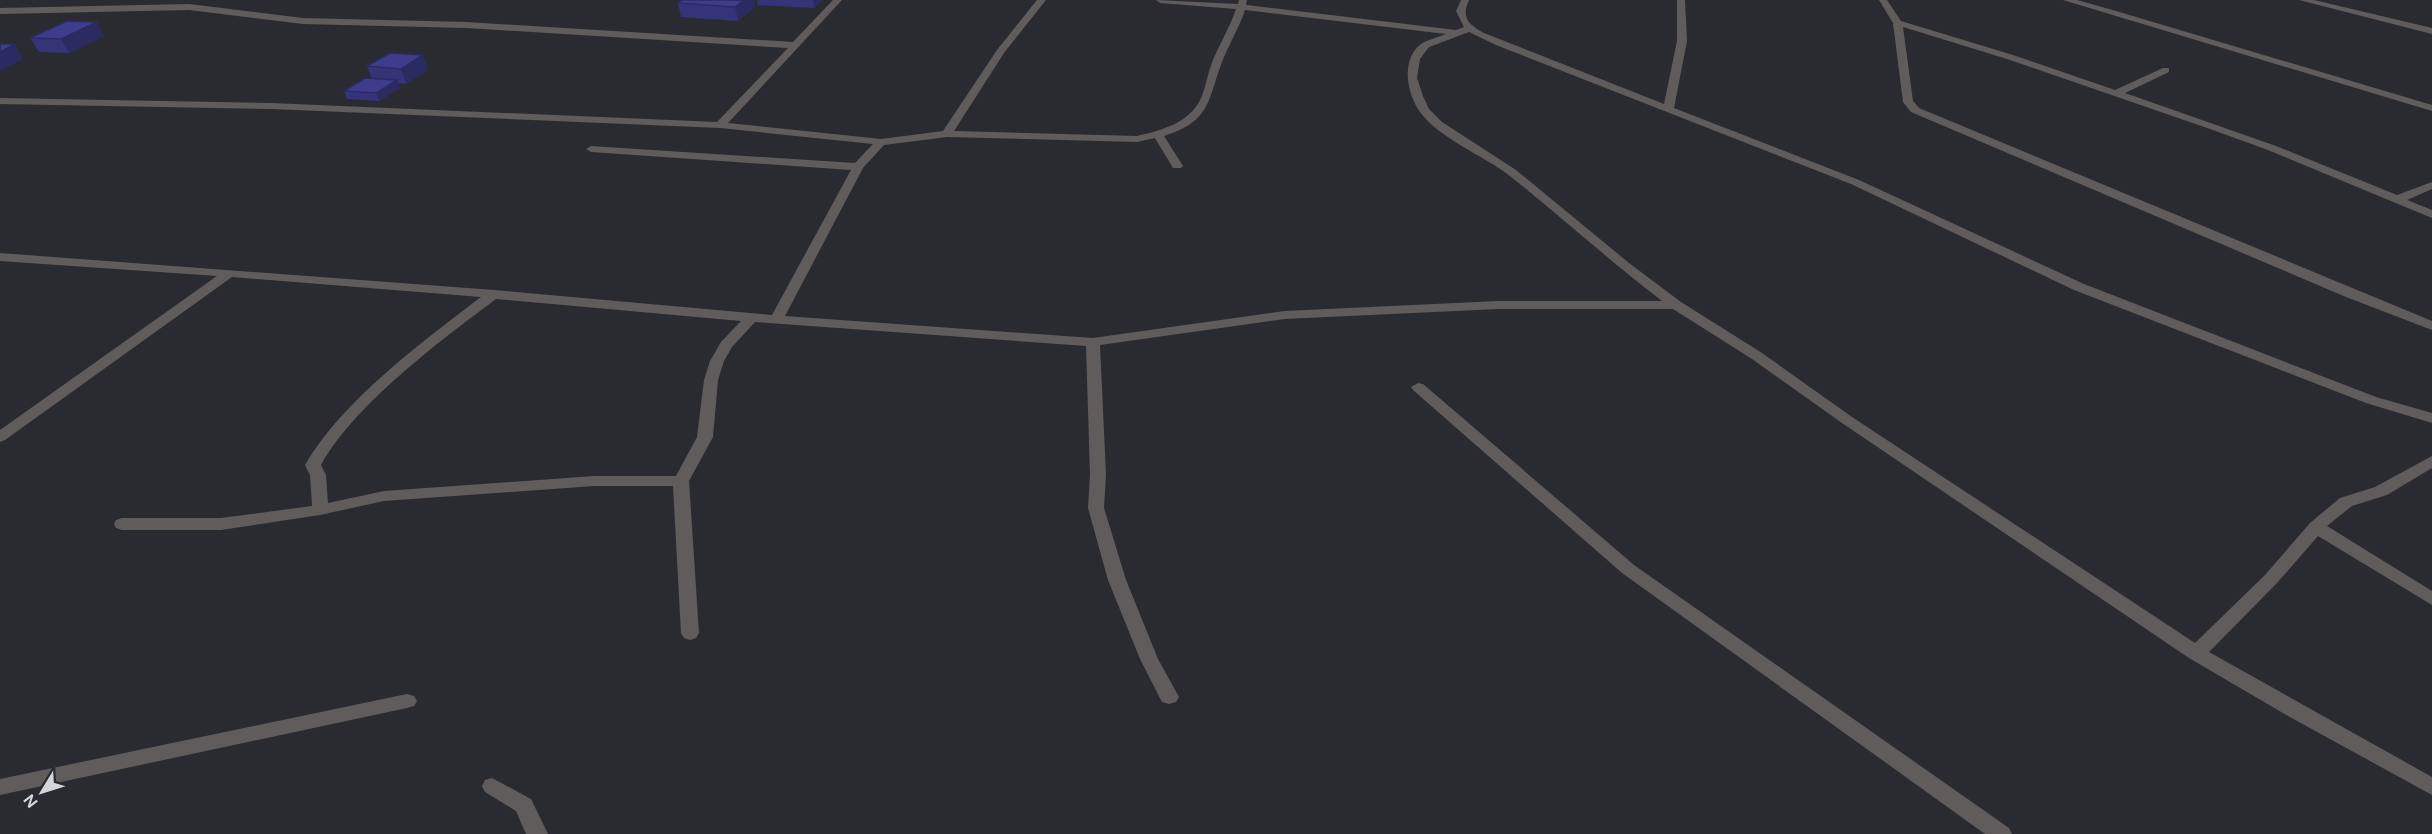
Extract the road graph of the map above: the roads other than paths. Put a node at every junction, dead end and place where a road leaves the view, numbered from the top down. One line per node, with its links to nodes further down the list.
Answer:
1 (203, 0): 12 (street)
2 (838, 0): 19 (street)
3 (1042, 0): 26 (street)
4 (1160, 0): 11 (street)
5 (1466, 0): 16 (street)
6 (1681, 0): 24 (street)
7 (1883, 0): 15 (street)
8 (2067, 0): 14 (street)
9 (2113, 0): 14 (street)
10 (2304, 0): 17 (street)
11 (1243, 3): 18 (street); 27 (street)
12 (189, 7): 13 (street); 19 (street)
13 (0, 10)
14 (2108, 11): 23 (street)
15 (1898, 23): 21 (street); 41 (street)
16 (1470, 28): 18 (street); 24 (street)
17 (2432, 31)
18 (1455, 33): 38 (street)
19 (793, 45): 25 (street)
20 (2166, 70): 21 (street)
21 (2114, 94): 33 (street)
22 (0, 101): 25 (street)
23 (2432, 108)
24 (1668, 109): 44 (street)
25 (720, 125): 28 (street)
26 (947, 134): 27 (street); 28 (street)
27 (1158, 134): 30 (street)
28 (881, 142): 31 (street)
29 (591, 149): 31 (street)
30 (1177, 166)
31 (858, 167): 40 (street)
32 (2432, 185): 33 (street)
33 (2396, 200): 34 (street)
34 (2432, 214)
35 (0, 257): 36 (street)
36 (229, 273): 37 (street); 45 (street)
37 (494, 294): 39 (street); 48 (street)
38 (1676, 305): 42 (street); 53 (street)
39 (753, 318): 40 (street); 47 (street)
40 (777, 319): 42 (street)
41 (2432, 326)
42 (1093, 342): 54 (street)
43 (1418, 387): 60 (street)
44 (2432, 418)
45 (0, 437)
46 (2432, 462): 50 (street)
47 (681, 481): 48 (street); 52 (street)
48 (320, 510): 49 (street)
49 (122, 524)
50 (2316, 527): 51 (street); 53 (street)
51 (2432, 599)
52 (690, 633)
53 (2196, 652): 58 (street)
54 (1169, 697)
55 (407, 701): 57 (street)
56 (492, 786): 59 (street)
57 (0, 787)
58 (2432, 787)
59 (537, 834)
60 (2001, 834)

